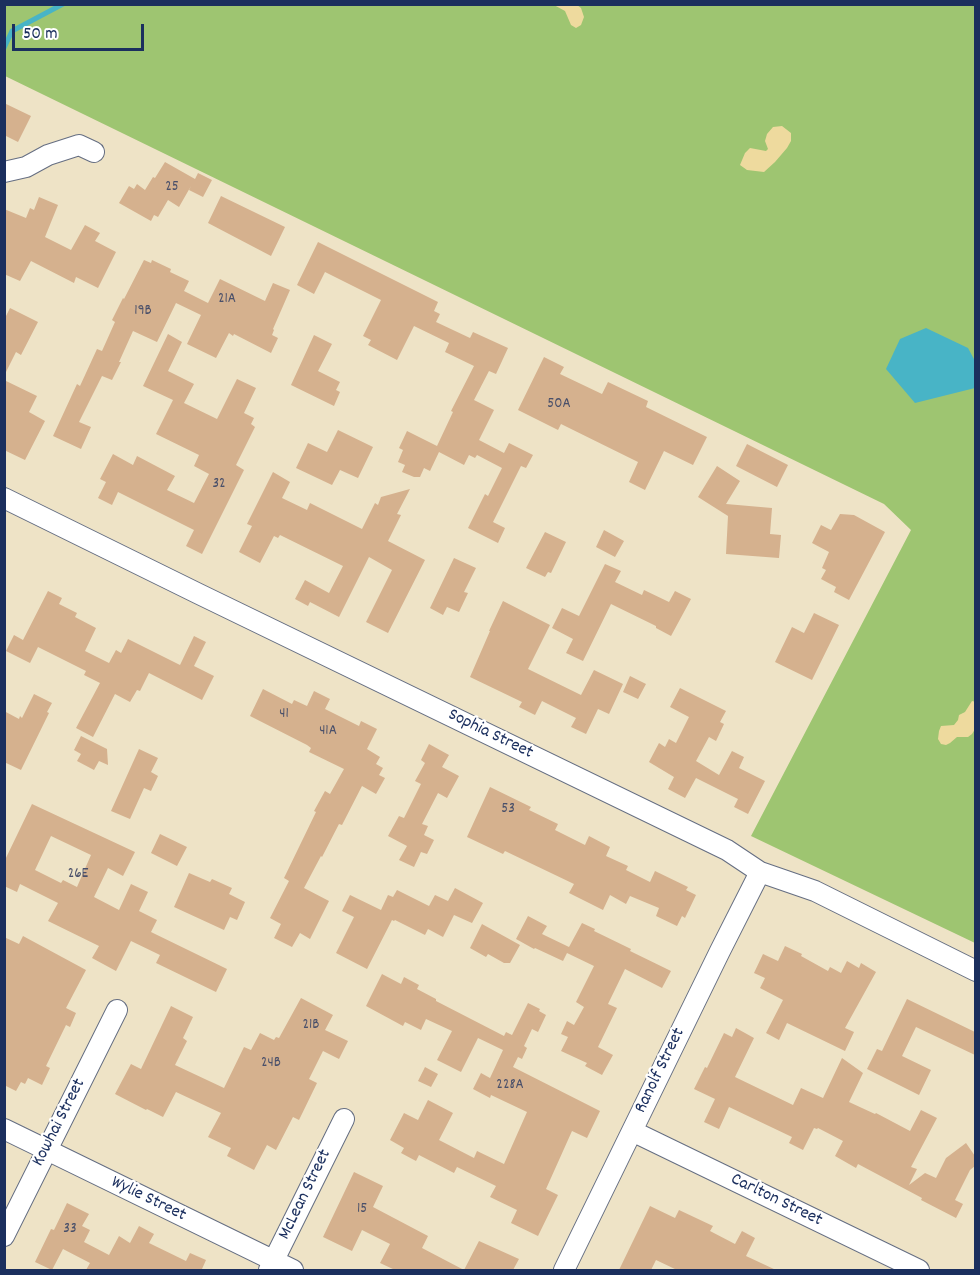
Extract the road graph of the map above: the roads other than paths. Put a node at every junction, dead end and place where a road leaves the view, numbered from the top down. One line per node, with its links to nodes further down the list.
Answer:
1 (94, 152): 2 (street)
2 (4, 172)
3 (4, 498): 4 (street, Sophia Street)
4 (760, 872): 5 (street, Sophia Street); 9 (street, Ranolf Street)
5 (975, 971)
6 (117, 1010): 10 (street, Kowhai Street)
7 (344, 1119): 12 (street, McLean Street)
8 (4, 1129): 10 (street, Wylie Street)
9 (632, 1131): 14 (street, Ranolf Street); 15 (street, Carlton Street)
10 (47, 1150): 11 (street, Kowhai Street); 12 (street, Wylie Street)
11 (4, 1236)
12 (271, 1266): 13 (street, Wylie Street)
13 (293, 1270)
14 (564, 1270)
15 (919, 1270)

